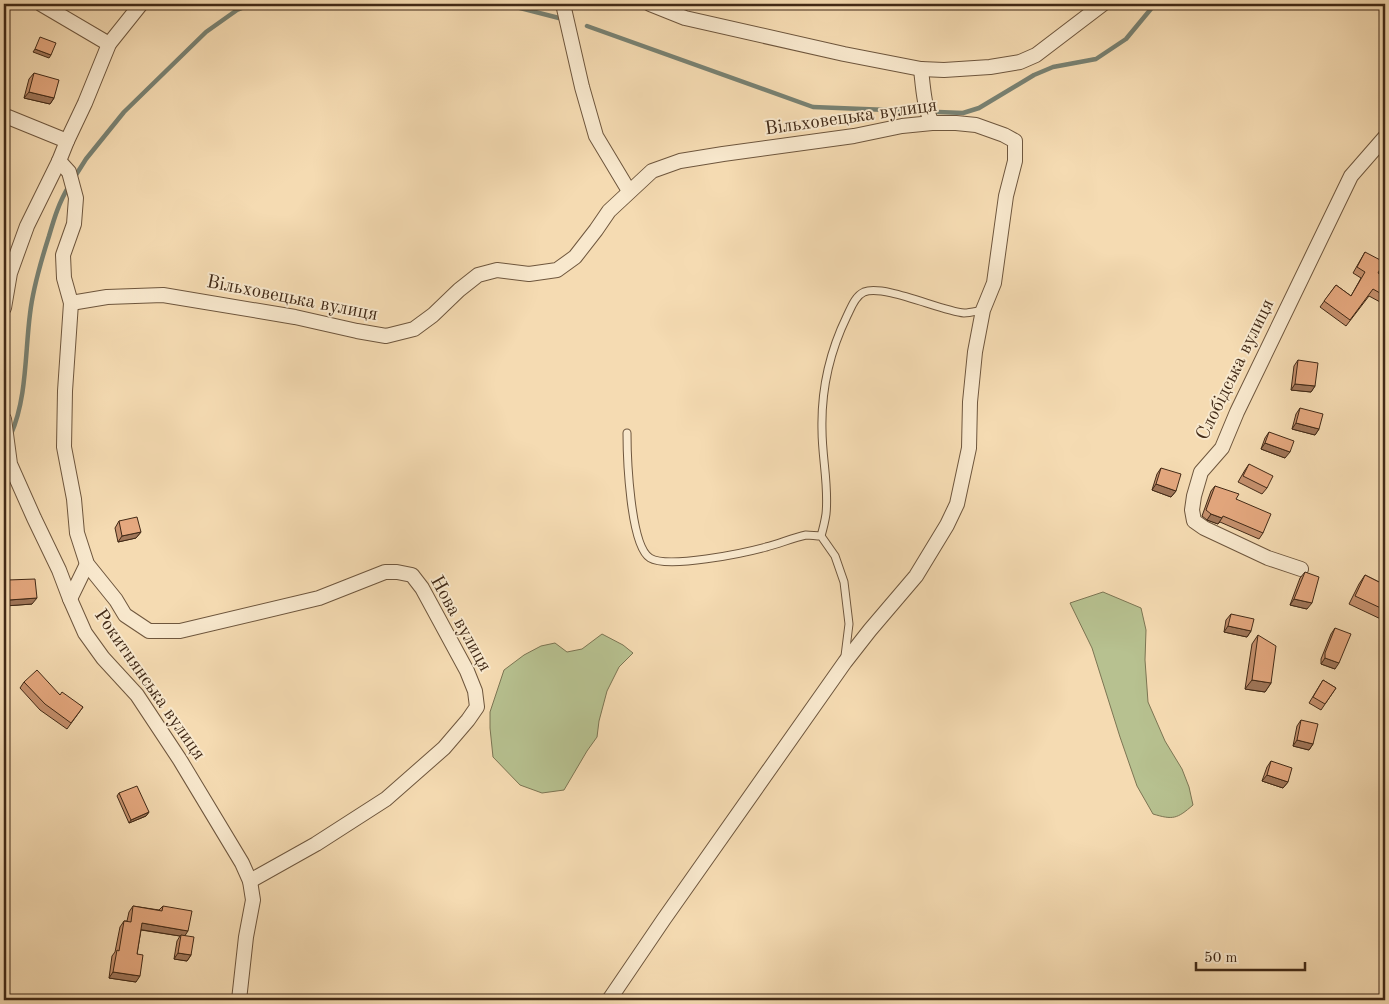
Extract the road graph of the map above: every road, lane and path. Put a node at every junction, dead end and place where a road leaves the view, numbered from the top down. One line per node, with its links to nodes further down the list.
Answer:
1 (41, 4): 6 (street)
2 (141, 4): 6 (street)
3 (563, 4): 13 (street)
4 (650, 4): 7 (street)
5 (1103, 4): 7 (street)
6 (109, 44): 11 (street)
7 (921, 69): 9 (street)
8 (4, 117): 11 (street)
9 (931, 120): 13 (street, Вільховецька вулиця); 16 (street, Вільховецька вулиця)
10 (1385, 138): 21 (street, Слобідська вулиця)
11 (67, 141): 12 (street)
12 (59, 162): 14 (street); 15 (street)
13 (629, 191): 14 (street, Вільховецька вулиця)
14 (71, 303): 20 (street)
15 (4, 308)
16 (983, 310): 19 (lane); 23 (street, Вільховецька вулиця)
17 (4, 419): 22 (street, Рокитнянська вулиця)
18 (627, 433): 19 (lane)
19 (821, 536): 23 (lane)
20 (87, 564): 22 (street); 24 (street, Нова вулиця)
21 (1301, 569)
22 (70, 599): 24 (street, Рокитнянська вулиця)
23 (845, 662): 26 (street, Вільховецька вулиця)
24 (250, 881): 25 (street, Рокитнянська вулиця)
25 (239, 1000)
26 (610, 1000)

